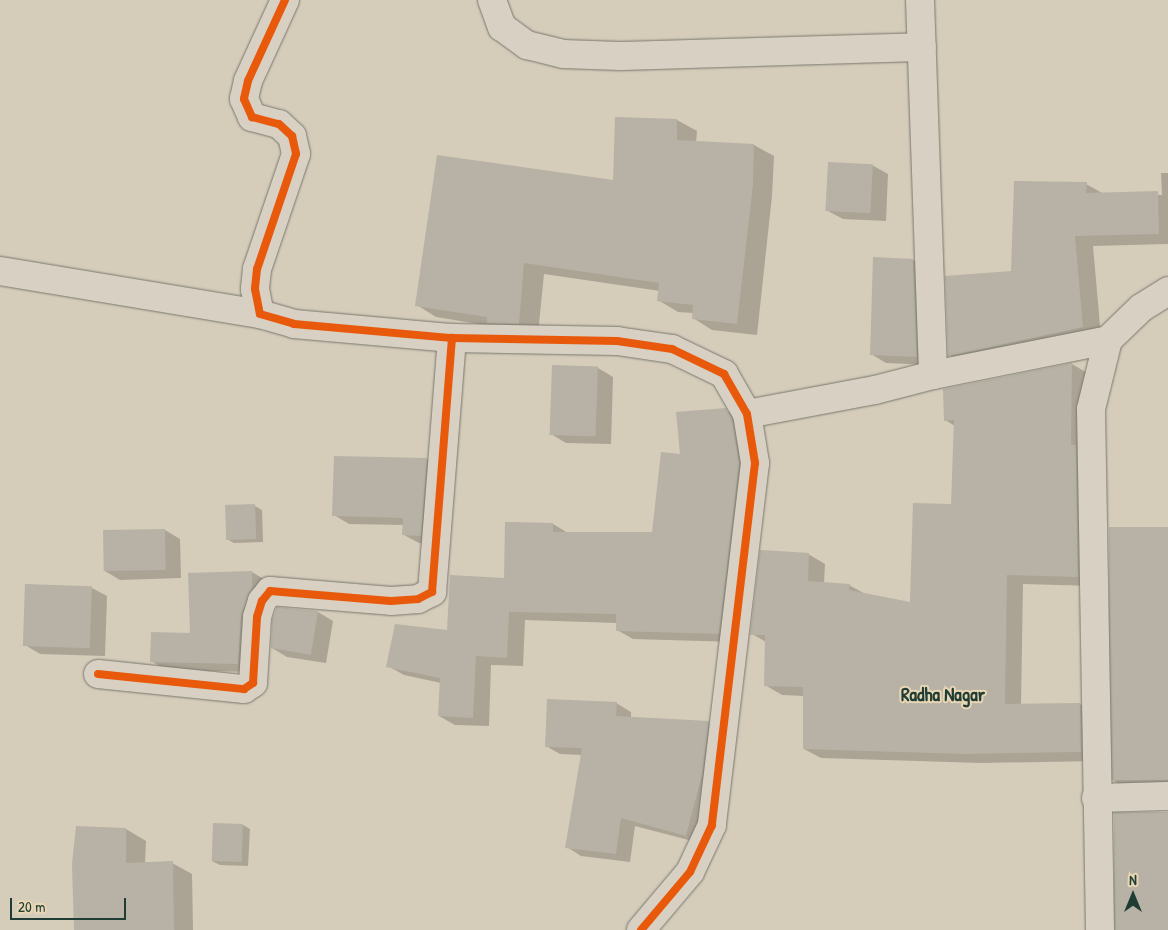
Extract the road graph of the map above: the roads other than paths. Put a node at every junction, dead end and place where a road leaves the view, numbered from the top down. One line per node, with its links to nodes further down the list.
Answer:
1 (286, 0): 7 (street)
2 (492, 0): 4 (street)
3 (920, 0): 4 (street)
4 (922, 47): 10 (street)
5 (0, 271): 7 (street)
6 (1168, 291): 9 (street)
7 (260, 314): 8 (street)
8 (452, 338): 11 (street); 12 (street)
9 (1108, 340): 10 (street); 14 (street)
10 (933, 375): 11 (street)
11 (747, 414): 15 (street)
12 (98, 674)
13 (1168, 796): 14 (street)
14 (1096, 798): 16 (street)
15 (641, 930)
16 (1100, 930)

